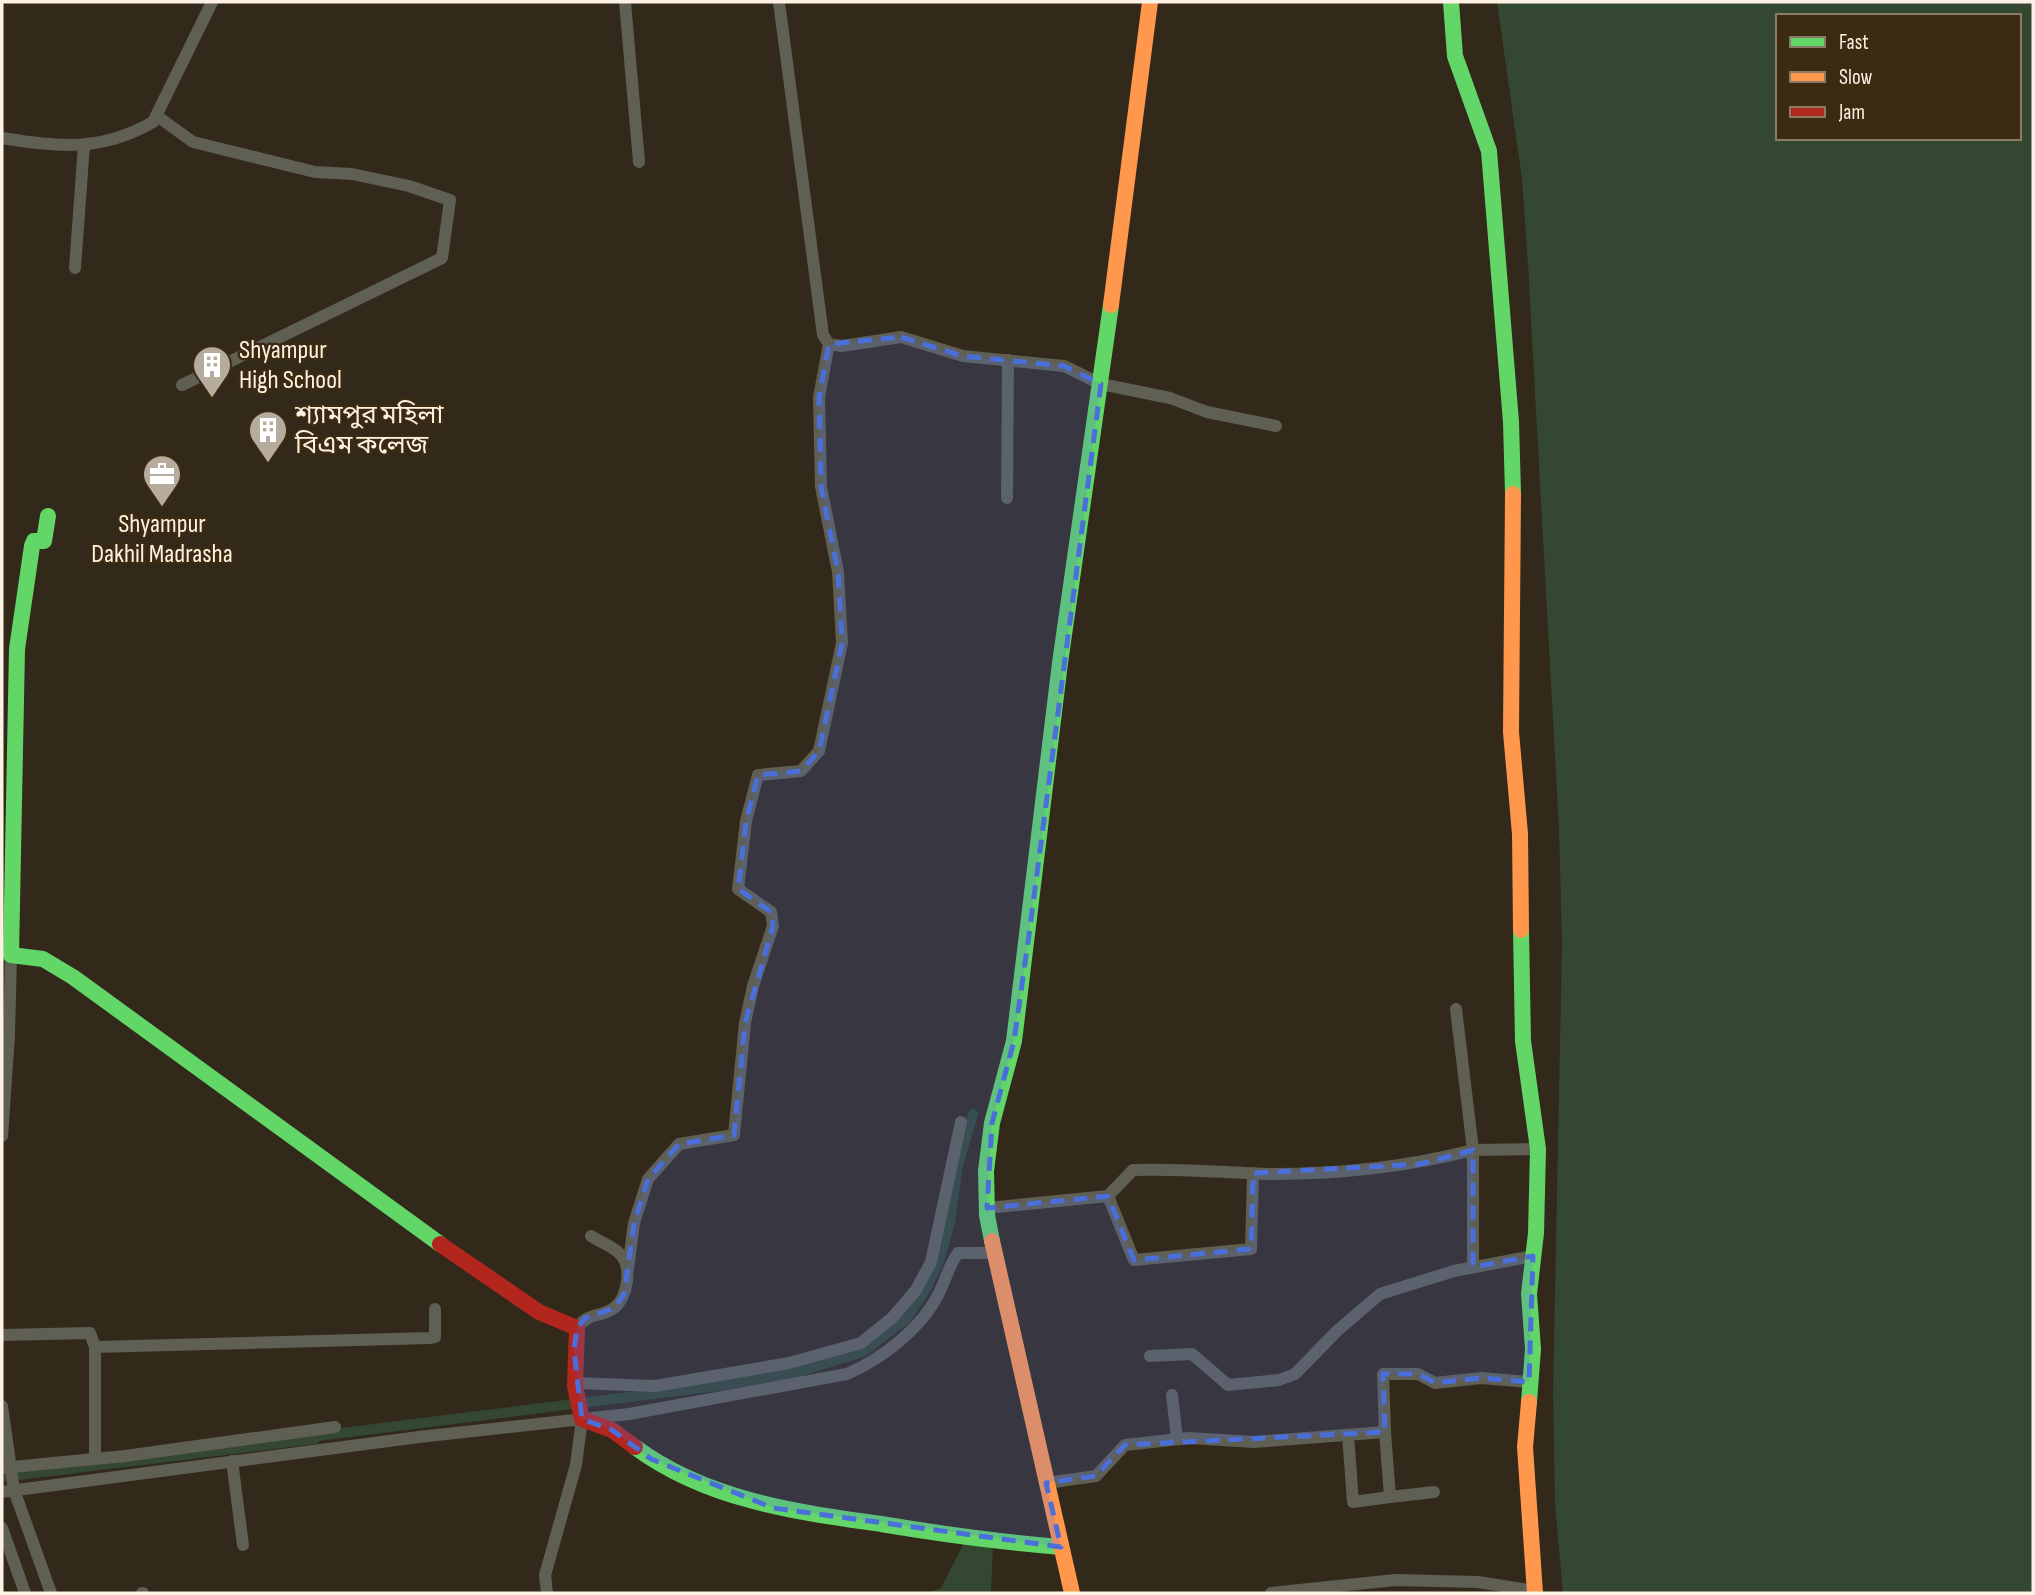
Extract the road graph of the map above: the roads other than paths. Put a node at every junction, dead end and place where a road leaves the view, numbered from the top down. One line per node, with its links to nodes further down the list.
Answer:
1 (212, 2): 6 (street)
2 (625, 2): 9 (street)
3 (779, 2): 11 (street)
4 (1150, 2): 13 (street)
5 (1451, 2): 23 (street)
6 (157, 116): 8 (street); 14 (street)
7 (2, 138): 8 (street)
8 (84, 145): 10 (street)
9 (639, 162)
10 (75, 268)
11 (829, 344): 12 (street); 32 (street)
12 (1008, 360): 13 (street); 16 (street)
13 (1101, 384): 15 (street); 27 (street)
14 (182, 385)
15 (1276, 426)
16 (1007, 498)
17 (48, 516): 18 (street)
18 (7, 955): 20 (street); 34 (street)
19 (1456, 1009): 24 (street)
20 (6, 1036): 22 (street)
21 (961, 1122): 38 (street)
22 (2, 1136)
23 (1538, 1149): 24 (street); 30 (street)
24 (1473, 1150): 25 (street); 31 (street)
25 (1253, 1173): 26 (street); 26 (street)
26 (1108, 1196): 27 (street)
27 (987, 1208): 29 (street)
28 (591, 1236): 32 (street)
29 (994, 1253): 38 (street); 51 (street)
30 (1533, 1256): 31 (street); 39 (street)
31 (1473, 1267): 37 (street)
32 (628, 1269): 34 (street)
33 (435, 1309): 36 (street)
34 (577, 1328): 40 (street)
35 (2, 1335): 36 (street)
36 (95, 1347): 48 (street)
37 (1150, 1356)
38 (780, 1374): 40 (street); 43 (street)
39 (1529, 1382): 45 (street); 60 (street)
40 (576, 1388): 43 (street)
41 (1172, 1395): 47 (street)
42 (2, 1406): 50 (street)
43 (580, 1415): 49 (street); 57 (street); 63 (street)
44 (335, 1427): 48 (street)
45 (1385, 1432): 46 (street); 54 (street)
46 (1348, 1435): 47 (street); 54 (street)
47 (1177, 1439): 51 (street)
48 (95, 1459): 50 (street)
49 (232, 1461): 52 (street); 56 (street)
50 (6, 1468): 52 (street)
51 (1046, 1483): 57 (street)
52 (8, 1491): 62 (street)
53 (1434, 1492): 54 (street)
54 (1390, 1497)
55 (2, 1528): 61 (street)
56 (243, 1545)
57 (1061, 1548): 64 (street)
58 (1416, 1587): 59 (street); 65 (street)
59 (1492, 1589): 60 (street)
60 (1535, 1592)
61 (25, 1593)
62 (51, 1593)
63 (547, 1593)
64 (1072, 1593)
65 (1271, 1593)

